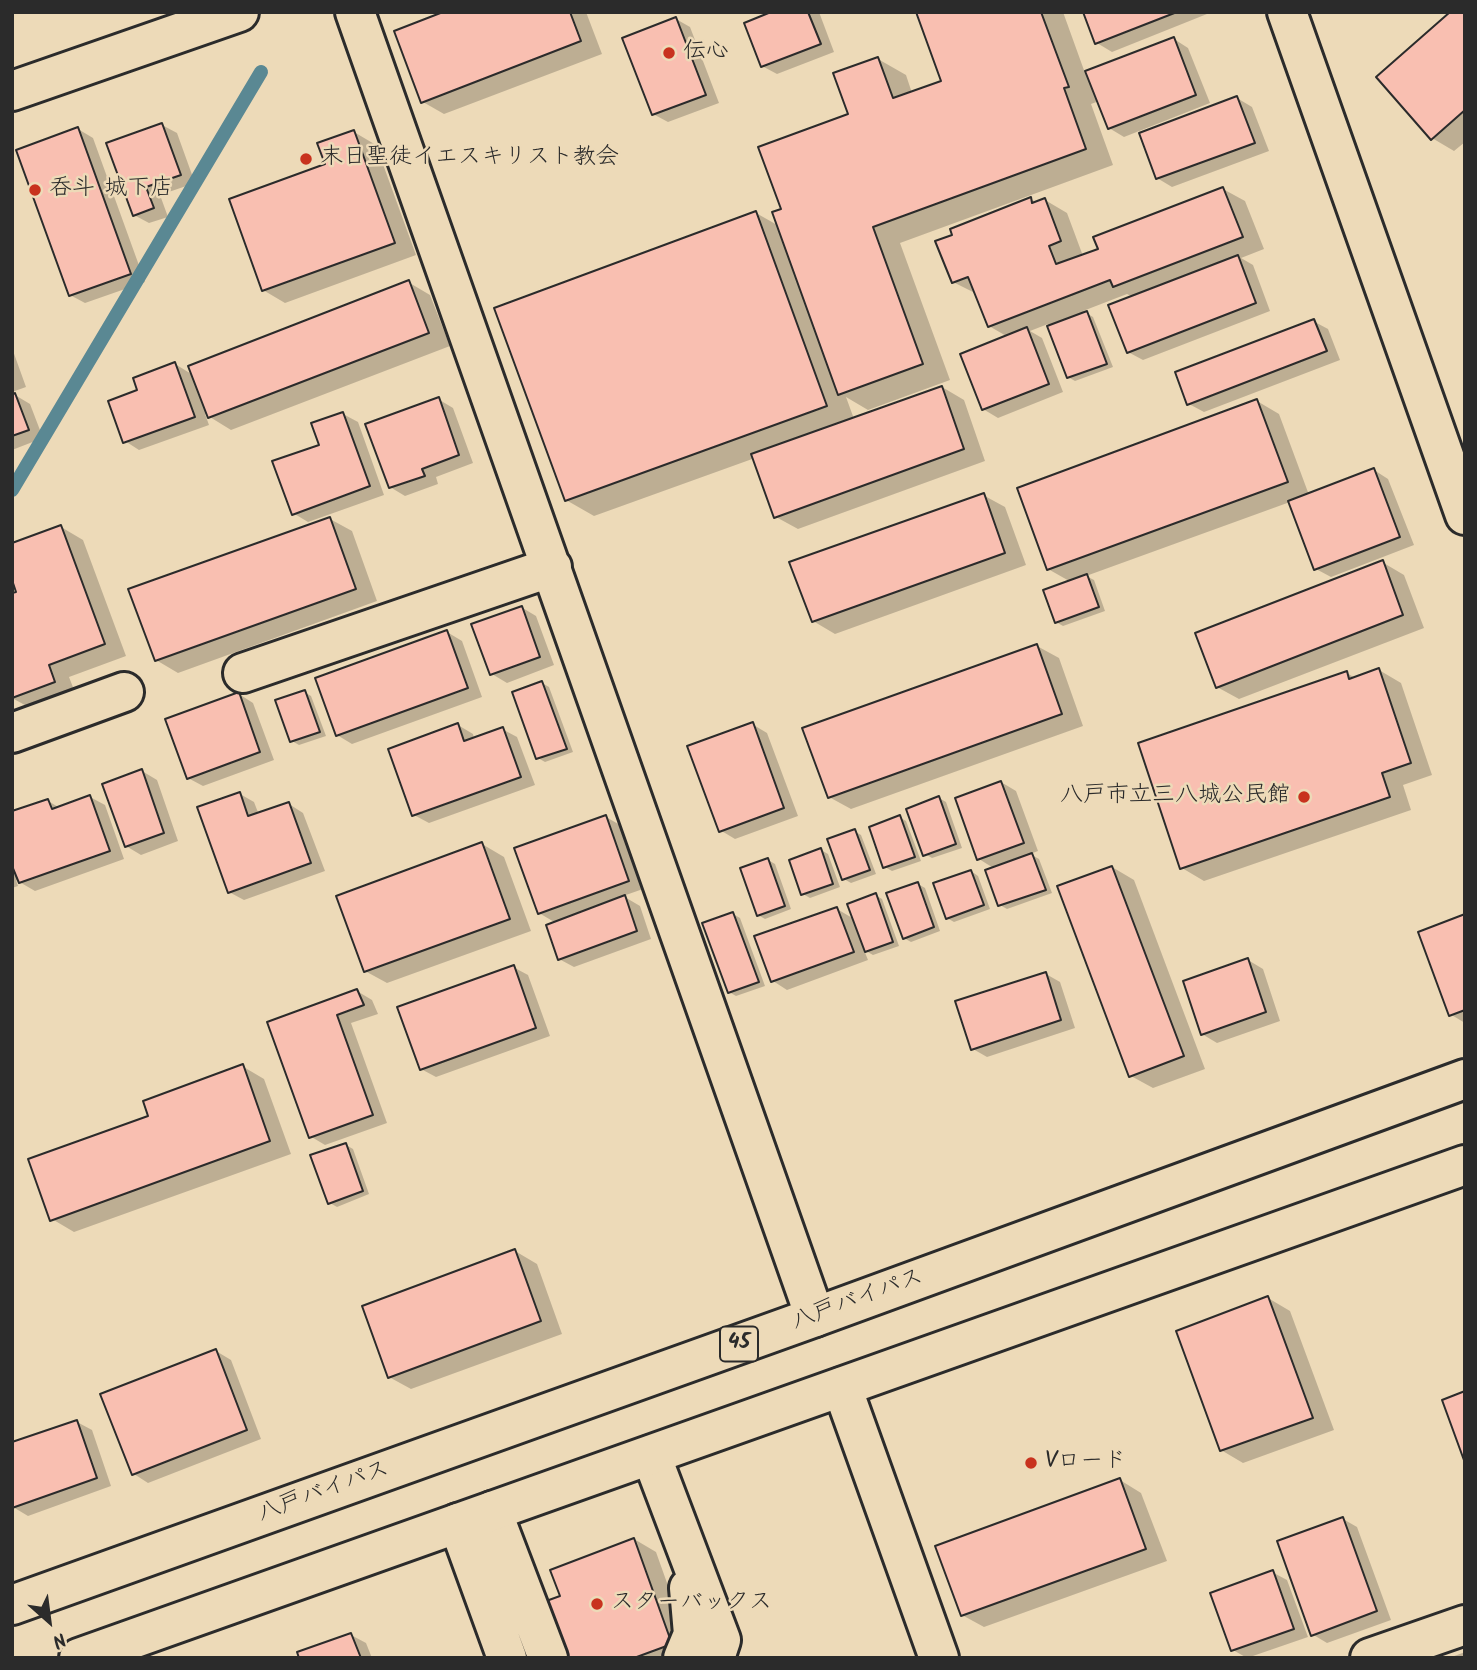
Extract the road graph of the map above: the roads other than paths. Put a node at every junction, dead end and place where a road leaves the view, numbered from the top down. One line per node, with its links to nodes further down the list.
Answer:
1 (239, 12): 4 (main road)
2 (355, 12): 6 (main road)
3 (1287, 12): 5 (main road)
4 (12, 91)
5 (1465, 515)
6 (552, 567): 7 (main road); 12 (main road)
7 (243, 673)
8 (124, 692): 9 (main road)
9 (12, 733)
10 (1465, 1079): 12 (main road, 八戸バイパス / 45)
11 (1465, 1165): 13 (main road)
12 (816, 1317): 17 (main road, 八戸バイパス / 45)
13 (842, 1387): 14 (main road); 24 (main road)
14 (651, 1455): 15 (main road); 16 (main road)
15 (475, 1517): 19 (main road); 20 (main road); 21 (main road)
16 (688, 1551): 22 (main road); 23 (main road)
17 (12, 1605)
18 (1465, 1625): 25 (main road)
19 (79, 1658)
20 (507, 1658)
21 (548, 1658)
22 (683, 1658)
23 (715, 1658)
24 (939, 1658)
25 (1370, 1658)

